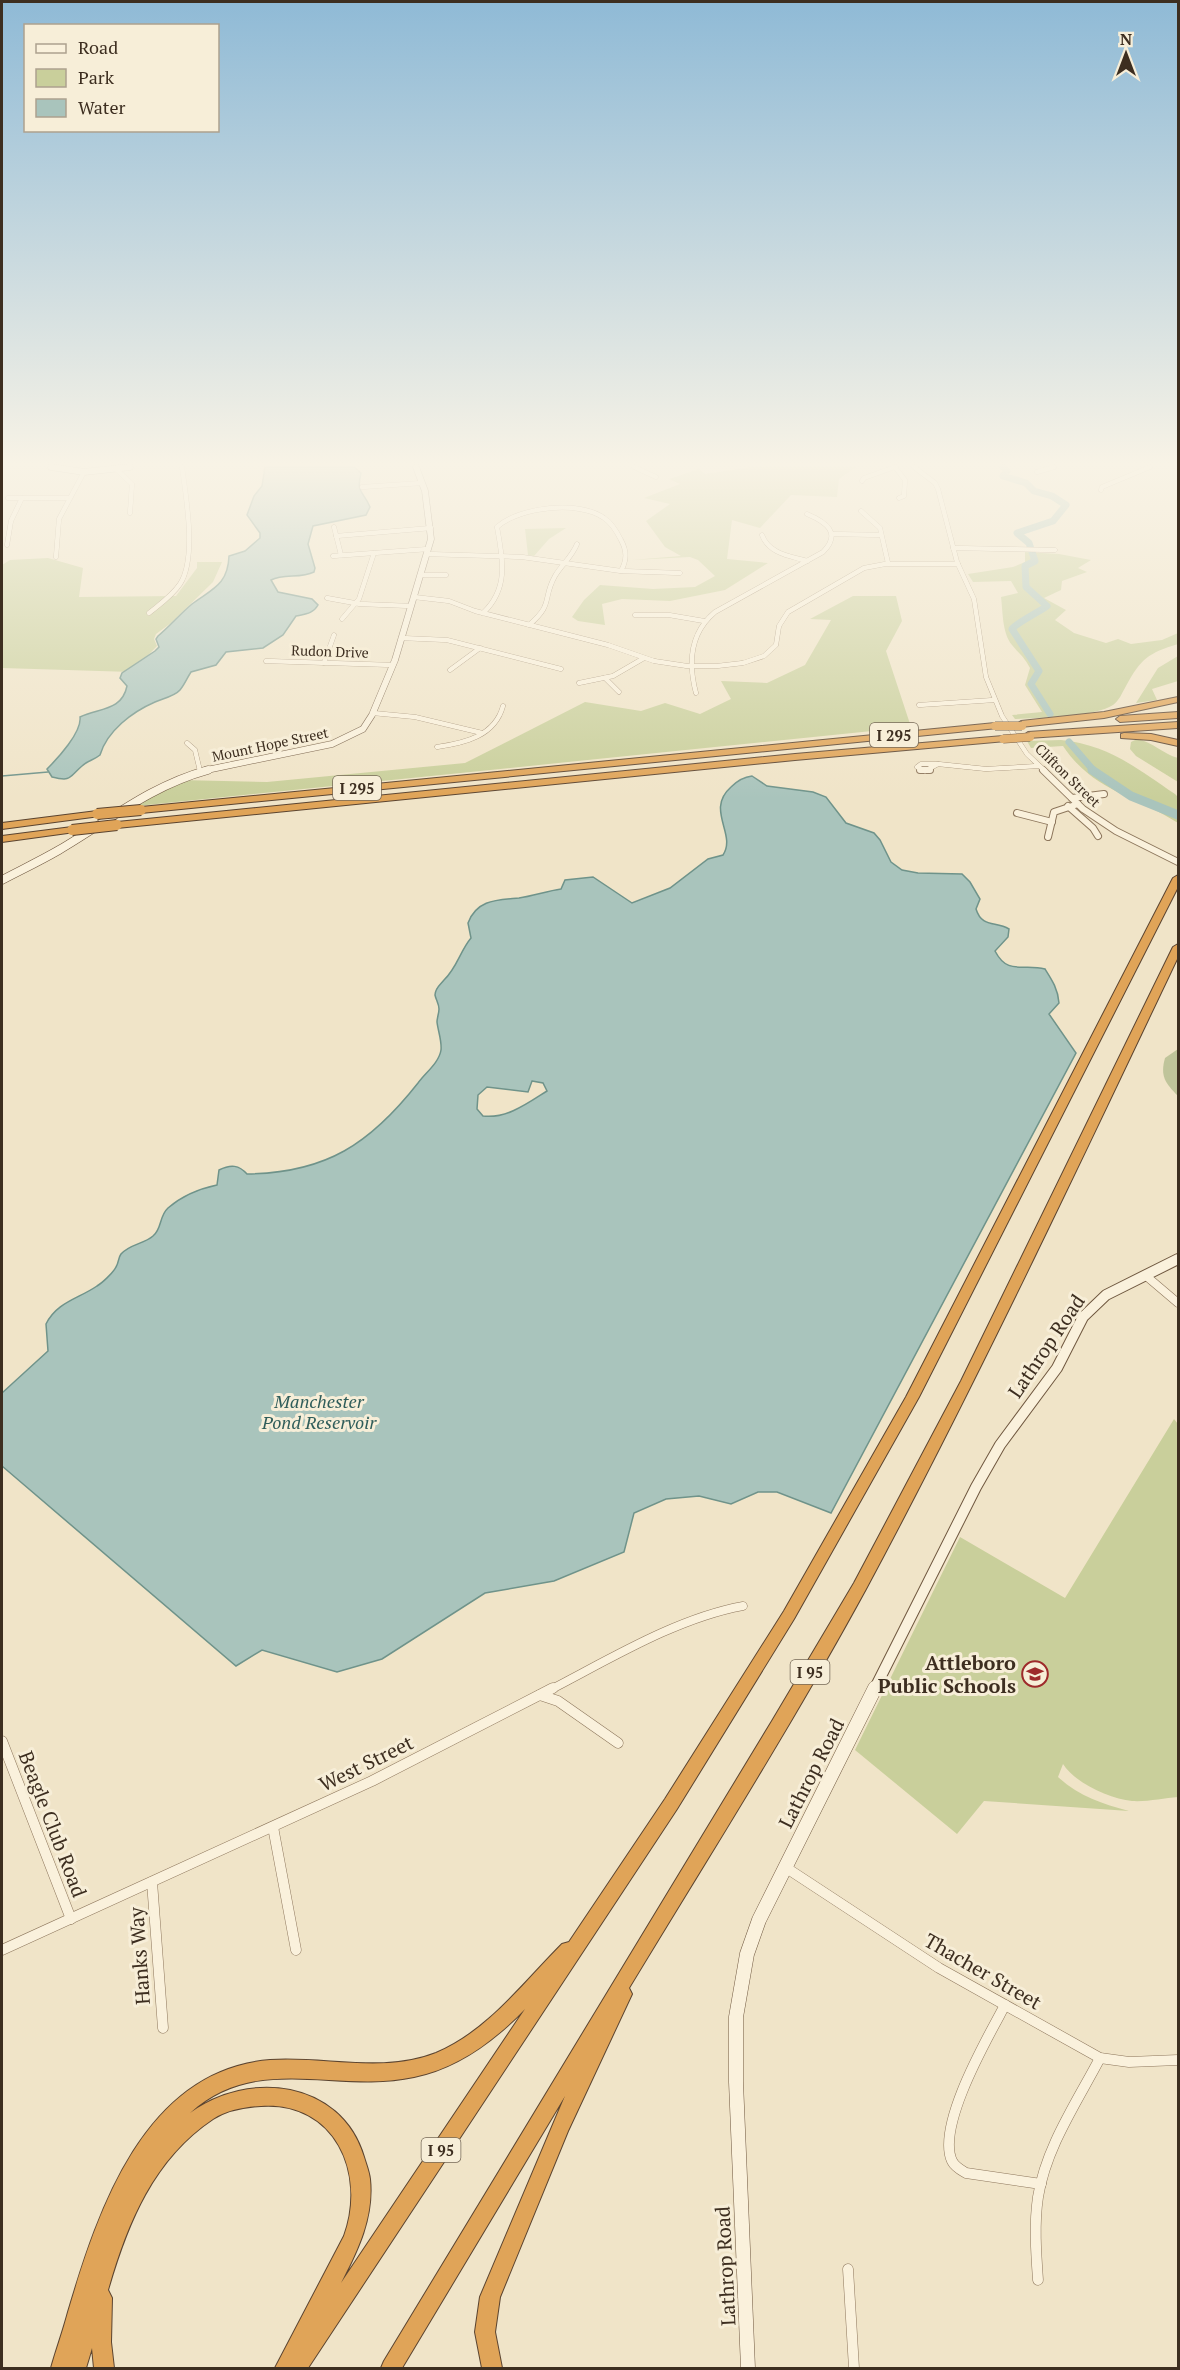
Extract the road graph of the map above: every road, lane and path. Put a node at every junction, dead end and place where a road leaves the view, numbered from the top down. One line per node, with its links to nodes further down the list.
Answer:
1 (183, 578): 13 (street)
2 (366, 578): 11 (street)
3 (419, 578): 9 (street, Mount Hope Street)
4 (500, 578): 14 (street)
5 (554, 578): 18 (street)
6 (777, 578): 17 (street)
7 (848, 578): 26 (street)
8 (964, 578): 34 (street, Clifton Street)
9 (414, 597): 12 (street, Mount Hope Street); 14 (street)
10 (327, 598): 11 (street)
11 (357, 603): 12 (street); 16 (street)
12 (411, 606): 20 (street, Mount Hope Street)
13 (149, 613)
14 (483, 613): 18 (street)
15 (635, 615): 17 (street)
16 (342, 619)
17 (704, 621): 26 (street)
18 (529, 625): 22 (street)
19 (334, 634): 24 (street)
20 (401, 638): 21 (street); 25 (street, Mount Hope Street)
21 (480, 648): 27 (street); 28 (street)
22 (644, 658): 26 (street); 29 (street)
23 (266, 661): 24 (street, Rudon Drive)
24 (324, 663): 25 (street, Rudon Drive)
25 (393, 665): 37 (street, Mount Hope Street)
26 (692, 666): 32 (street)
27 (561, 669)
28 (450, 670)
29 (605, 678): 30 (street); 31 (street)
30 (579, 683)
31 (619, 692)
32 (696, 693)
33 (1179, 699): 39 (highway)
34 (994, 700): 35 (street); 47 (street, Clifton Street)
35 (919, 705)
36 (503, 706): 41 (street)
37 (373, 713): 41 (street); 48 (street, Mount Hope Street)
38 (1179, 716): 39 (highway)
39 (1022, 725): 55 (highway, I 295, bridge)
40 (1179, 725): 42 (highway)
41 (482, 733): 45 (street)
42 (1029, 736): 44 (highway); 58 (highway, I 295, bridge)
43 (186, 743): 48 (street)
44 (1179, 743)
45 (437, 747)
46 (938, 764): 47 (street)
47 (1038, 765): 50 (street, Clifton Street)
48 (200, 771): 61 (street, Mount Hope Street)
49 (1104, 794): 50 (street)
50 (1072, 798): 51 (street, Clifton Street)
51 (1078, 804): 52 (street); 59 (street, Clifton Street)
52 (1068, 806): 54 (street); 56 (street, Clifton Street)
53 (1017, 813): 54 (street)
54 (1052, 822): 57 (street)
55 (2, 826)
56 (1098, 836)
57 (1048, 837)
58 (2, 839)
59 (1179, 862)
60 (1179, 878): 74 (highway, I 95)
61 (2, 880)
62 (1179, 947): 77 (highway, I 95)
63 (1179, 1259): 64 (street)
64 (1145, 1275): 65 (street); 71 (street, Lathrop Road)
65 (1179, 1304)
66 (743, 1606): 67 (street, West Street)
67 (540, 1695): 69 (street); 70 (street, West Street)
68 (2, 1742): 73 (street, Beagle Club Road)
69 (618, 1743)
70 (273, 1827): 72 (street, West Street); 76 (street)
71 (785, 1867): 78 (street, Thacher Street); 93 (street, Lathrop Road)
72 (152, 1882): 73 (street, West Street); 79 (street, Hanks Way)
73 (71, 1919): 75 (street, West Street)
74 (586, 1932): 86 (highway); 90 (highway, I 95)
75 (2, 1950)
76 (296, 1950)
77 (636, 1962): 91 (highway, I 95); 92 (highway)
78 (1005, 2005): 80 (street, Thacher Street); 82 (street)
79 (163, 2028)
80 (1100, 2058): 81 (street, Thacher Street); 82 (street)
81 (1179, 2060)
82 (1041, 2184): 85 (street)
83 (105, 2267): 87 (highway); 88 (highway); 89 (highway)
84 (848, 2270): 94 (street)
85 (1038, 2280)
86 (61, 2368)
87 (76, 2368)
88 (104, 2368)
89 (285, 2368)
90 (296, 2368)
91 (391, 2368)
92 (492, 2368)
93 (748, 2368)
94 (854, 2368)

